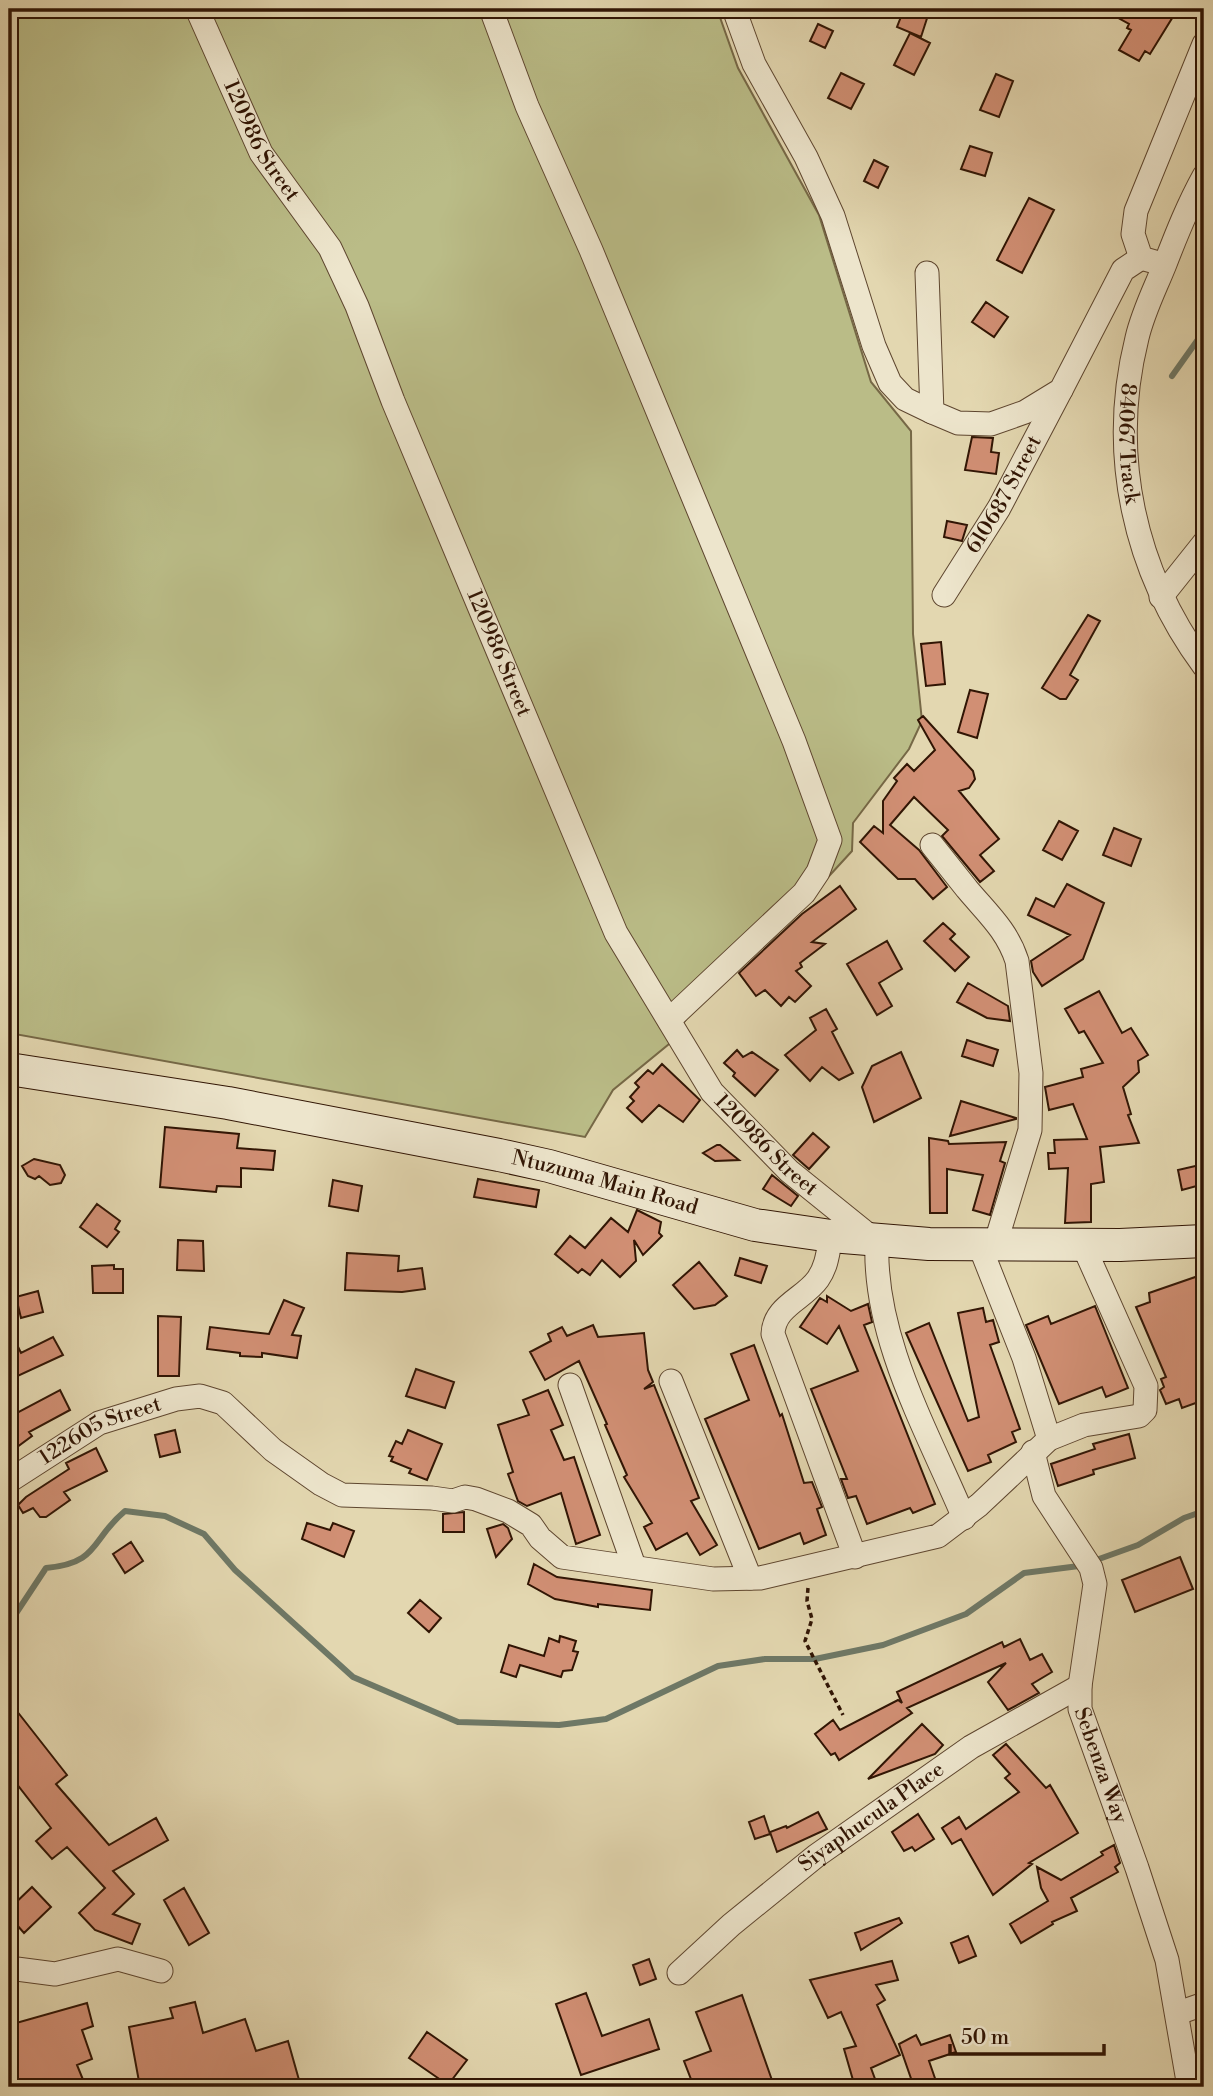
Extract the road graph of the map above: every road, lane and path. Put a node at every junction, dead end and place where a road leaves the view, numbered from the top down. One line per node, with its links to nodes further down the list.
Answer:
1 (197, 9): 16 (street, 120986 Street)
2 (491, 9): 16 (street)
3 (734, 9): 10 (street)
4 (1204, 44): 6 (street)
5 (1204, 176): 7 (street, 84067 Track)
6 (1141, 258): 7 (street); 9 (street, 610687 Street)
7 (1164, 265): 13 (street, 84067 Track)
8 (927, 273): 10 (street)
9 (1061, 390): 10 (street); 12 (street, 610687 Street)
10 (932, 412)
11 (1204, 543): 13 (street)
12 (944, 595)
13 (1161, 597): 14 (street, 84067 Track)
14 (1204, 666)
15 (932, 845): 21 (street)
16 (668, 1020): 20 (street, 120986 Street)
17 (9, 1069): 18 (main road, Ntuzuma Main Road)
18 (831, 1236): 20 (main road, Ntuzuma Main Road); 28 (street)
19 (1204, 1241): 22 (main road, Ntuzuma Main Road)
20 (877, 1242): 21 (main road, Ntuzuma Main Road); 27 (street)
21 (987, 1245): 22 (main road, Ntuzuma Main Road); 25 (street, Sebenza Way)
22 (1083, 1245): 25 (street)
23 (671, 1381): 31 (street)
24 (570, 1385): 30 (street)
25 (1041, 1446): 27 (street); 32 (street, Sebenza Way)
26 (9, 1481): 30 (street, 122605 Street)
27 (964, 1518): 28 (street)
28 (855, 1557): 29 (street)
29 (820, 1564): 31 (street); 33 (path)
30 (635, 1566): 31 (street)
31 (750, 1578)
32 (1080, 1686): 36 (street, Siyaphucula Place); 38 (street, Sebenza Way)
33 (842, 1715)
34 (9, 1968): 35 (street)
35 (161, 1971)
36 (679, 1973)
37 (1204, 2004): 38 (street)
38 (1178, 2013): 39 (street, Sebenza Way)
39 (1189, 2087)

